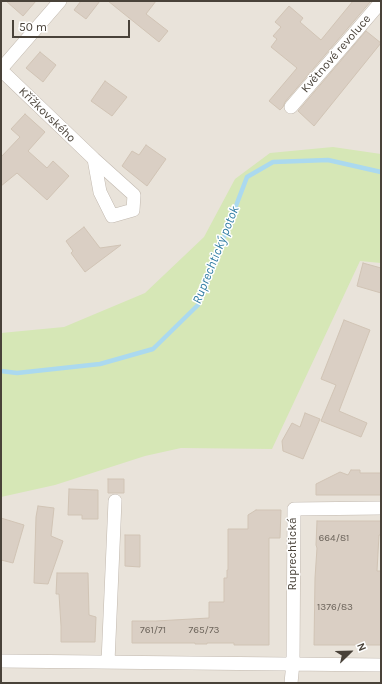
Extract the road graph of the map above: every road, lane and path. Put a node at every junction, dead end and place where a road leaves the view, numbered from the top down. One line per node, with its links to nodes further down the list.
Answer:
1 (60, 1): 3 (street, Křížkovského)
2 (381, 2): 4 (street, Květnové revoluce)
3 (1, 70): 5 (street, Křížkovského)
4 (291, 107)
5 (94, 159)
6 (115, 501): 9 (street)
7 (381, 508): 10 (street, Ruprechtická)
8 (1, 661): 9 (street)
9 (108, 662): 10 (street)
10 (293, 663): 11 (street); 12 (street)
11 (381, 665)
12 (291, 683)

